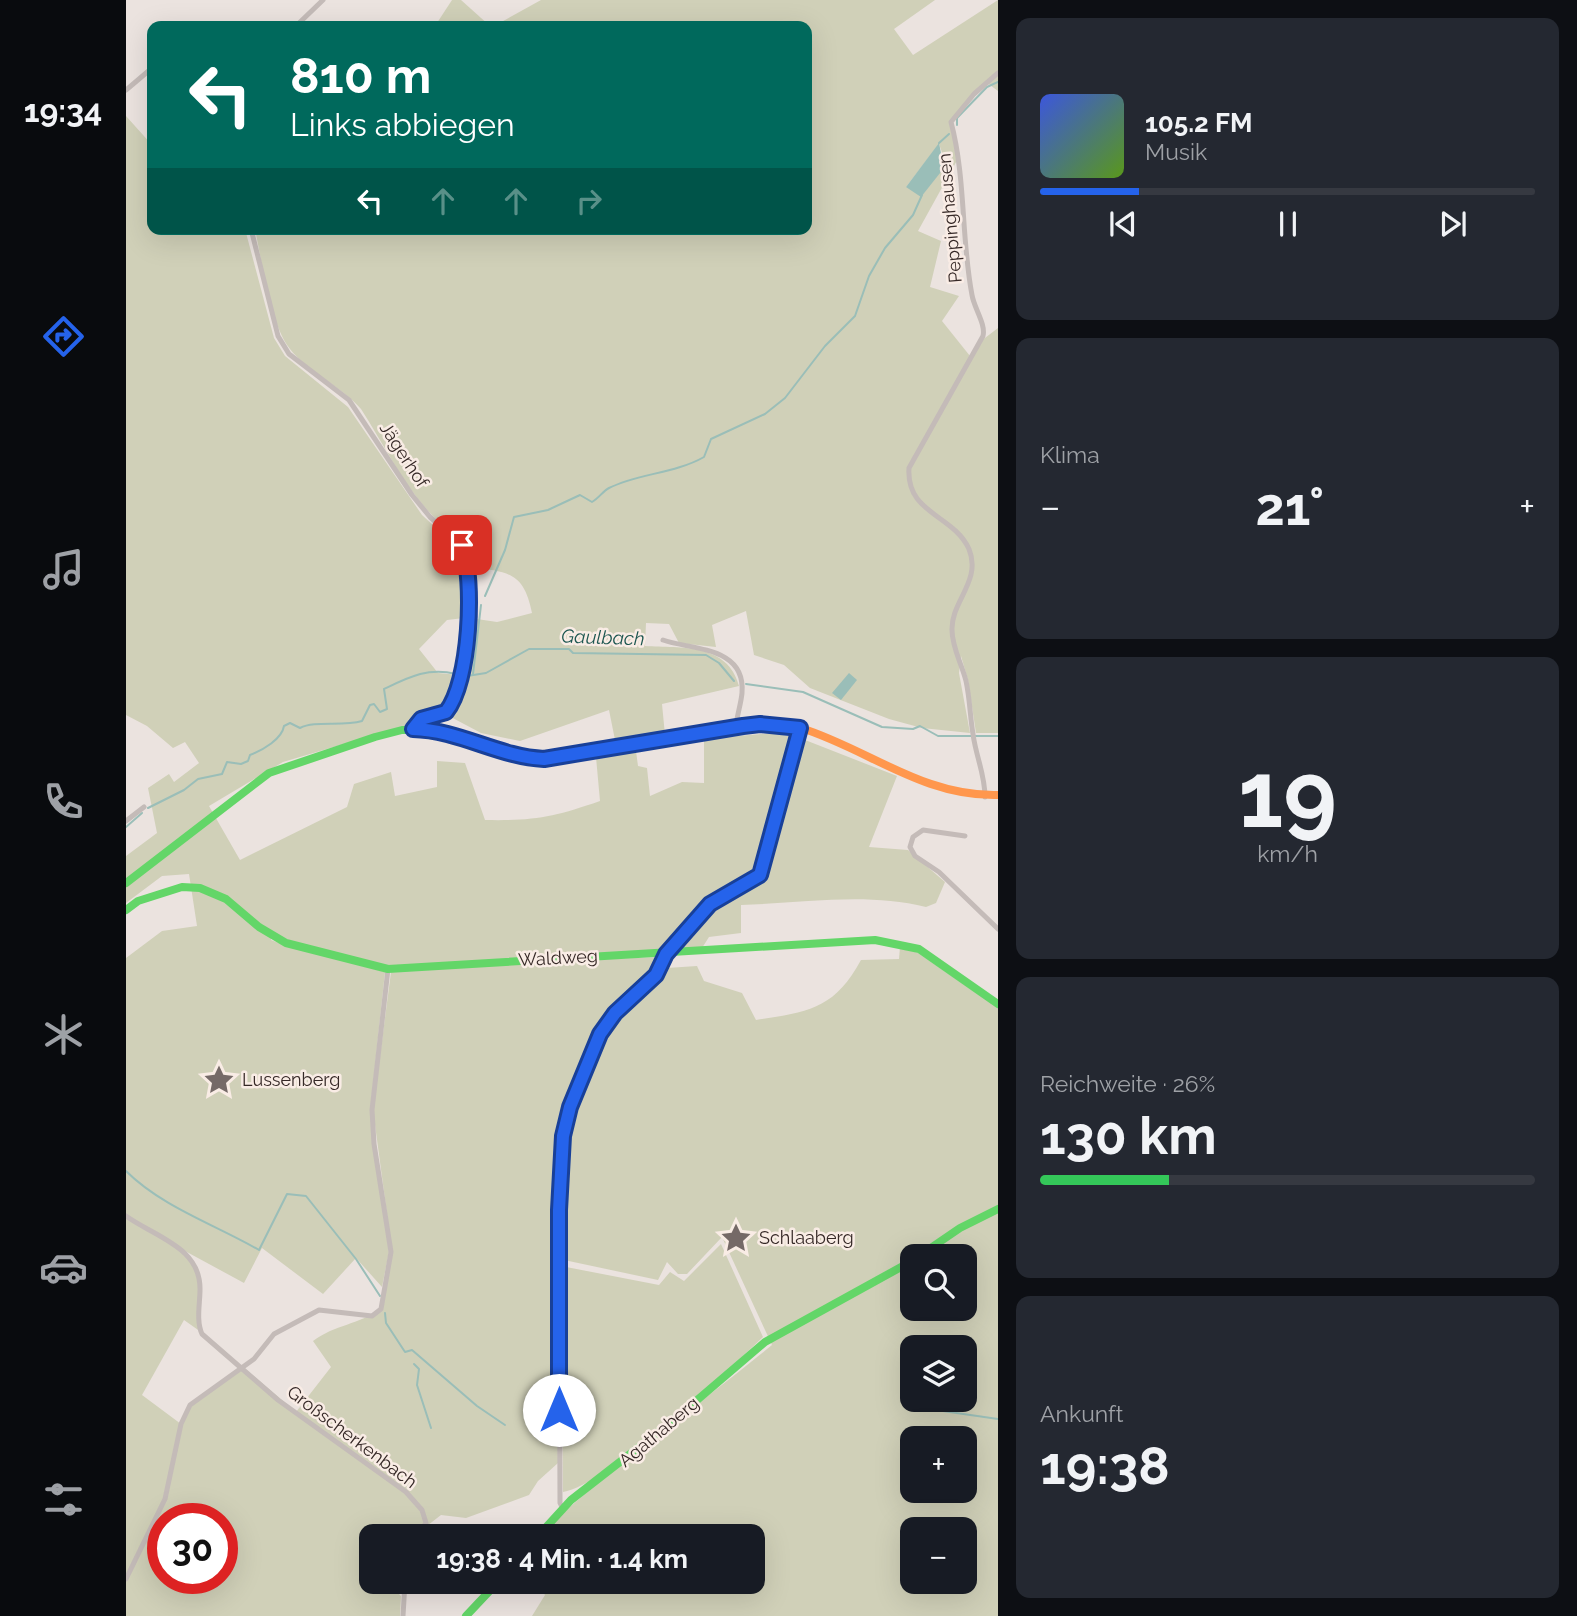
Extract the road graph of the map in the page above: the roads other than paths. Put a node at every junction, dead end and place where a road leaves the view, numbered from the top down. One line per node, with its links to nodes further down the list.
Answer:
1 (323, 0): 2 (street)
2 (301, 21)
3 (147, 72): 5 (street)
4 (998, 73): 12 (street, Peppinghausen)
5 (126, 90)
6 (253, 235): 10 (street, Jägerhof)
7 (663, 640): 8 (street)
8 (736, 727): 9 (street); 10 (street)
9 (800, 728): 12 (street); 19 (street)
10 (413, 729): 16 (street)
11 (998, 795): 12 (street)
12 (985, 797)
13 (144, 807): 14 (street)
14 (126, 821)
15 (965, 836): 18 (street)
16 (126, 883)
17 (126, 910): 20 (street, Waldweg)
18 (998, 929)
19 (666, 954): 20 (street, Waldweg); 21 (street, Waldweg); 27 (street)
20 (388, 969): 26 (street)
21 (998, 1004)
22 (998, 1209): 24 (street)
23 (126, 1216): 26 (street, Großscherkenbach)
24 (937, 1244)
25 (900, 1268): 27 (street, Agathaberg)
26 (243, 1367): 28 (street, Großscherkenbach); 30 (street)
27 (563, 1509): 29 (street, Agathaberg)
28 (425, 1524)
29 (549, 1524)
30 (126, 1579)
31 (404, 1594): 33 (street)
32 (487, 1594): 34 (street)
33 (403, 1616)
34 (466, 1616)

